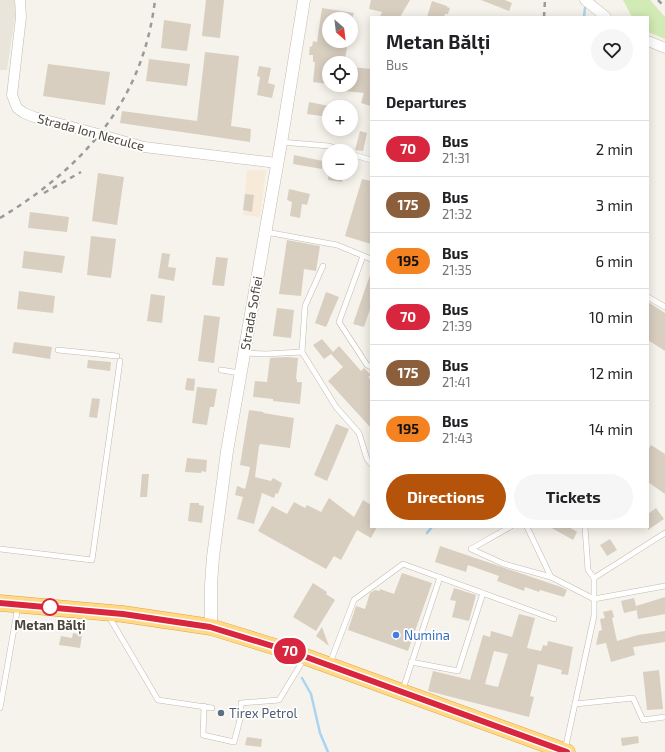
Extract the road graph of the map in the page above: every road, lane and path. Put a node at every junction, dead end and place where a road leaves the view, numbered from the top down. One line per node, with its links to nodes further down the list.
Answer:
1 (20, 0): 11 (street, Strada Ion Neculce)
2 (304, 0): 7 (street, Strada Sofiei)
3 (585, 0): 4 (street)
4 (605, 16)
5 (649, 41): 6 (street)
6 (665, 48)
7 (281, 142): 8 (lane); 11 (street, Strada Sofiei)
8 (322, 145)
9 (358, 156): 10 (lane)
10 (370, 160)
11 (276, 164): 12 (street, Strada Sofiei)
12 (265, 232): 13 (lane); 20 (street, Strada Sofiei)
13 (363, 256): 14 (lane); 21 (lane)
14 (370, 259)
15 (323, 266): 19 (lane)
16 (649, 298): 17 (lane)
17 (665, 307)
18 (58, 350): 29 (lane)
19 (302, 352): 20 (lane); 24 (lane)
20 (244, 353): 23 (street, Strada Sofiei)
21 (370, 366)
22 (221, 370): 23 (lane)
23 (240, 373): 40 (street, Strada Sofiei)
24 (370, 463)
25 (508, 528): 31 (lane)
26 (528, 528): 31 (lane)
27 (585, 528): 32 (lane)
28 (665, 533): 32 (lane)
29 (0, 549)
30 (440, 577): 34 (lane); 42 (lane); 43 (lane)
31 (551, 577): 35 (lane)
32 (594, 578): 35 (lane)
33 (665, 586): 35 (lane)
34 (483, 594): 39 (lane); 42 (lane)
35 (594, 599): 45 (lane)
36 (0, 603): 37 (highway)
37 (19, 604): 38 (highway); 47 (lane)
38 (106, 612): 40 (highway); 46 (lane)
39 (554, 619)
40 (210, 627): 41 (highway)
41 (305, 657): 43 (highway); 50 (lane)
42 (411, 662): 44 (lane)
43 (329, 666): 44 (highway)
44 (402, 692): 52 (highway)
45 (575, 704): 51 (lane); 52 (lane)
46 (204, 706): 48 (lane); 50 (lane)
47 (0, 708)
48 (212, 708)
49 (234, 714): 50 (lane)
50 (241, 716)
51 (665, 717)
52 (566, 752)

